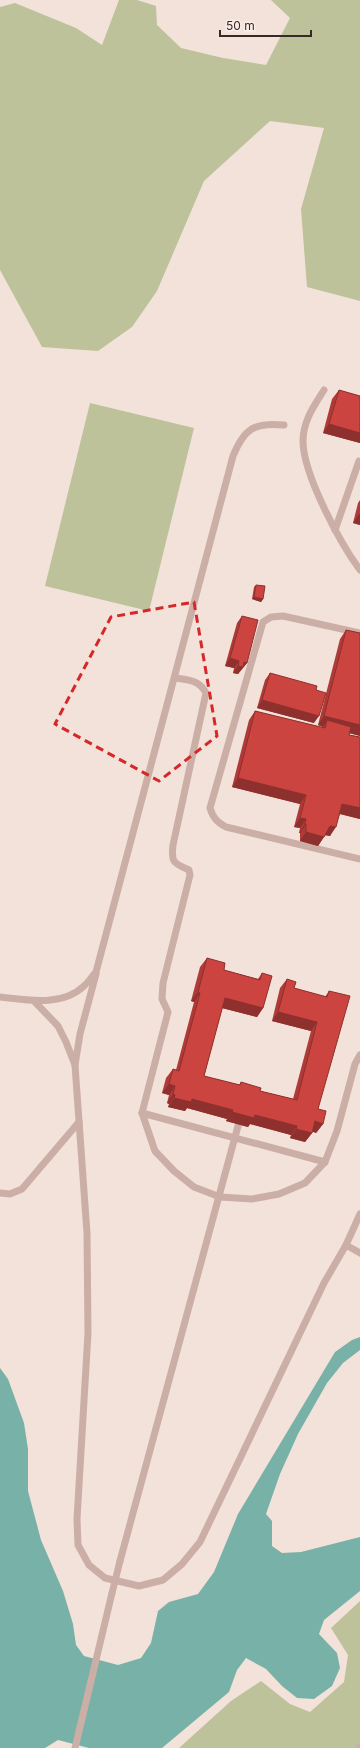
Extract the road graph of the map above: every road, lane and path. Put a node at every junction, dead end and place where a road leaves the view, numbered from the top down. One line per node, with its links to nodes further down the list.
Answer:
1 (324, 390): 4 (lane)
2 (284, 425): 7 (lane)
3 (360, 461): 4 (lane)
4 (335, 530): 5 (lane)
5 (360, 570)
6 (360, 633): 8 (lane)
7 (175, 678): 9 (lane); 14 (lane)
8 (360, 860)
9 (96, 972): 11 (lane); 13 (lane)
10 (0, 997): 11 (lane)
11 (34, 1001): 13 (lane)
12 (360, 1056): 18 (lane)
13 (75, 1065): 15 (lane)
14 (142, 1113): 17 (lane); 20 (lane)
15 (79, 1122): 19 (lane); 22 (lane)
16 (238, 1126): 17 (lane)
17 (235, 1138): 18 (lane); 20 (lane)
18 (324, 1162): 20 (lane)
19 (0, 1193)
20 (220, 1197): 24 (lane, bridge)
21 (360, 1214): 22 (lane)
22 (346, 1245): 23 (lane)
23 (360, 1253)
24 (74, 1748)

